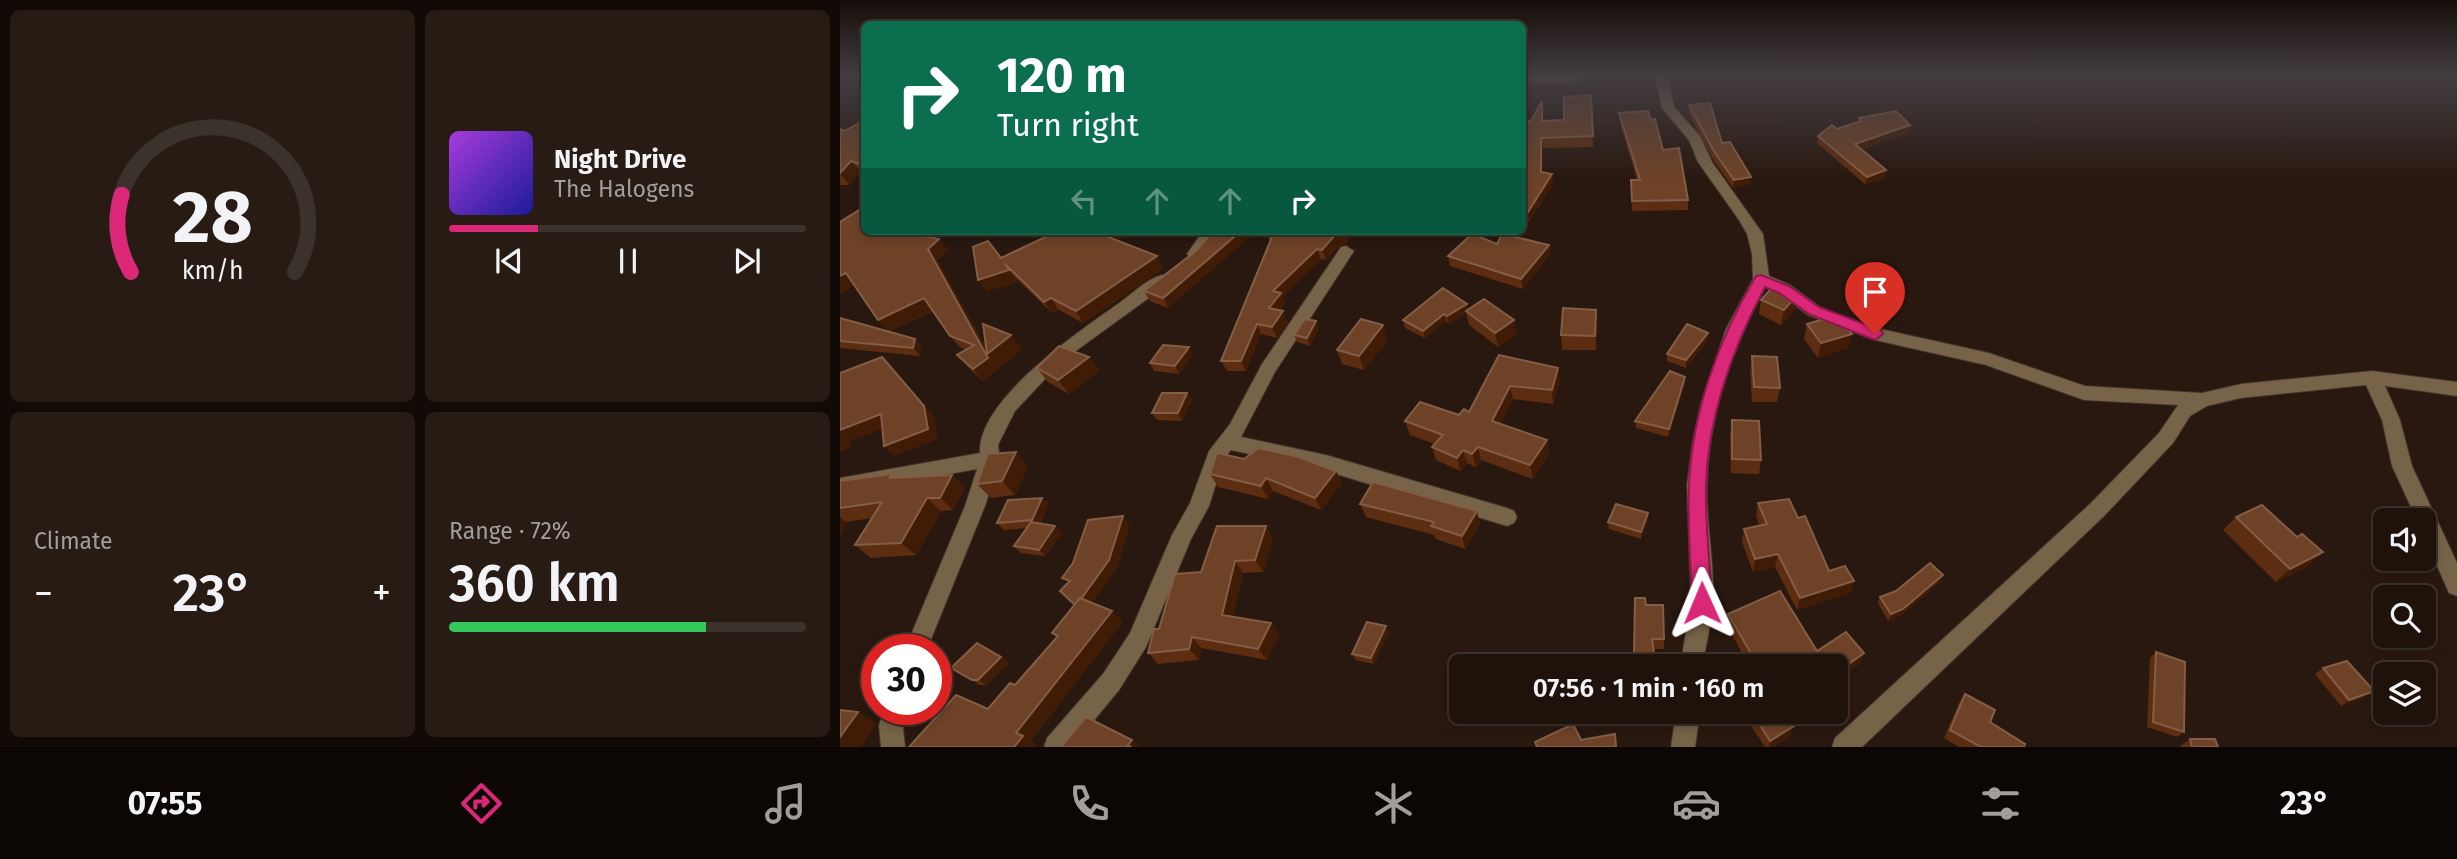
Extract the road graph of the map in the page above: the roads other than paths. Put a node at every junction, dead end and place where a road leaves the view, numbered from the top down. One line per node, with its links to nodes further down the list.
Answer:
1 (1670, 110): 4 (street)
2 (1209, 235): 9 (street)
3 (1346, 251): 8 (street)
4 (1761, 279): 7 (street); 14 (street)
5 (2372, 378): 6 (street); 7 (street); 12 (street)
6 (2457, 389)
7 (2202, 400): 20 (street)
8 (1227, 442): 11 (street); 18 (street)
9 (990, 460): 10 (street); 13 (street)
10 (840, 486)
11 (1507, 517)
12 (2457, 586)
13 (922, 634)
14 (1693, 654)
15 (1687, 724): 19 (street)
16 (891, 725): 17 (street)
17 (893, 747)
18 (1056, 747)
19 (1684, 747)
20 (1844, 747)

